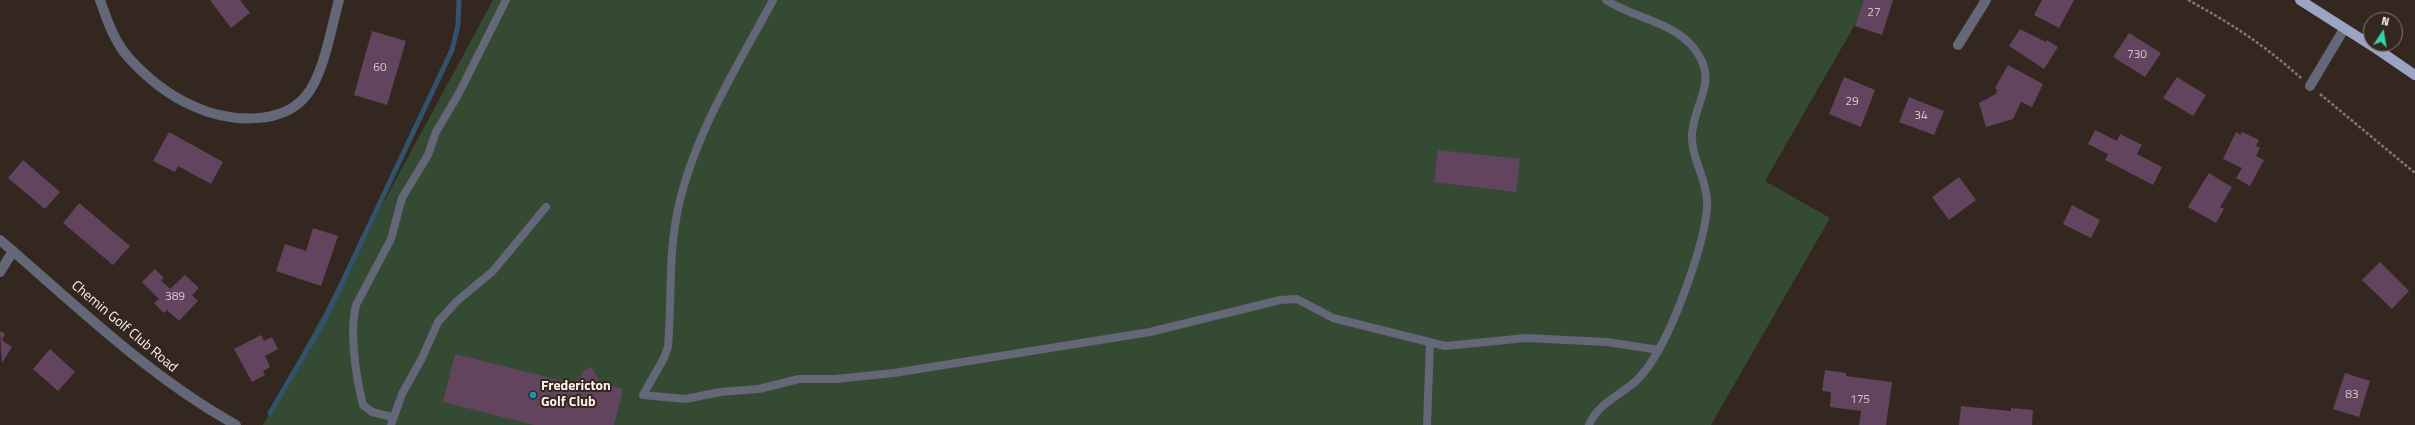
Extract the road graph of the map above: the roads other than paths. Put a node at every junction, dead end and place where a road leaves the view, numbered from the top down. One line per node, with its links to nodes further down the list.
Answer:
1 (100, 0): 2 (street)
2 (339, 0)
3 (506, 0): 18 (lane)
4 (773, 0): 16 (lane)
5 (1606, 0): 17 (lane)
6 (1986, 0): 9 (street)
7 (2300, 0): 8 (main road)
8 (2344, 29): 10 (main road); 11 (street)
9 (1958, 45)
10 (2415, 75)
11 (2310, 86)
12 (546, 206): 18 (lane)
13 (0, 240): 14 (street, Chemin Golf Club Road)
14 (13, 251): 15 (street); 19 (street, Chemin Golf Club Road)
15 (0, 272)
16 (1430, 342): 17 (lane); 20 (lane)
17 (1659, 350): 21 (lane)
18 (391, 421)
19 (236, 425)
20 (1427, 425)
21 (1589, 425)

